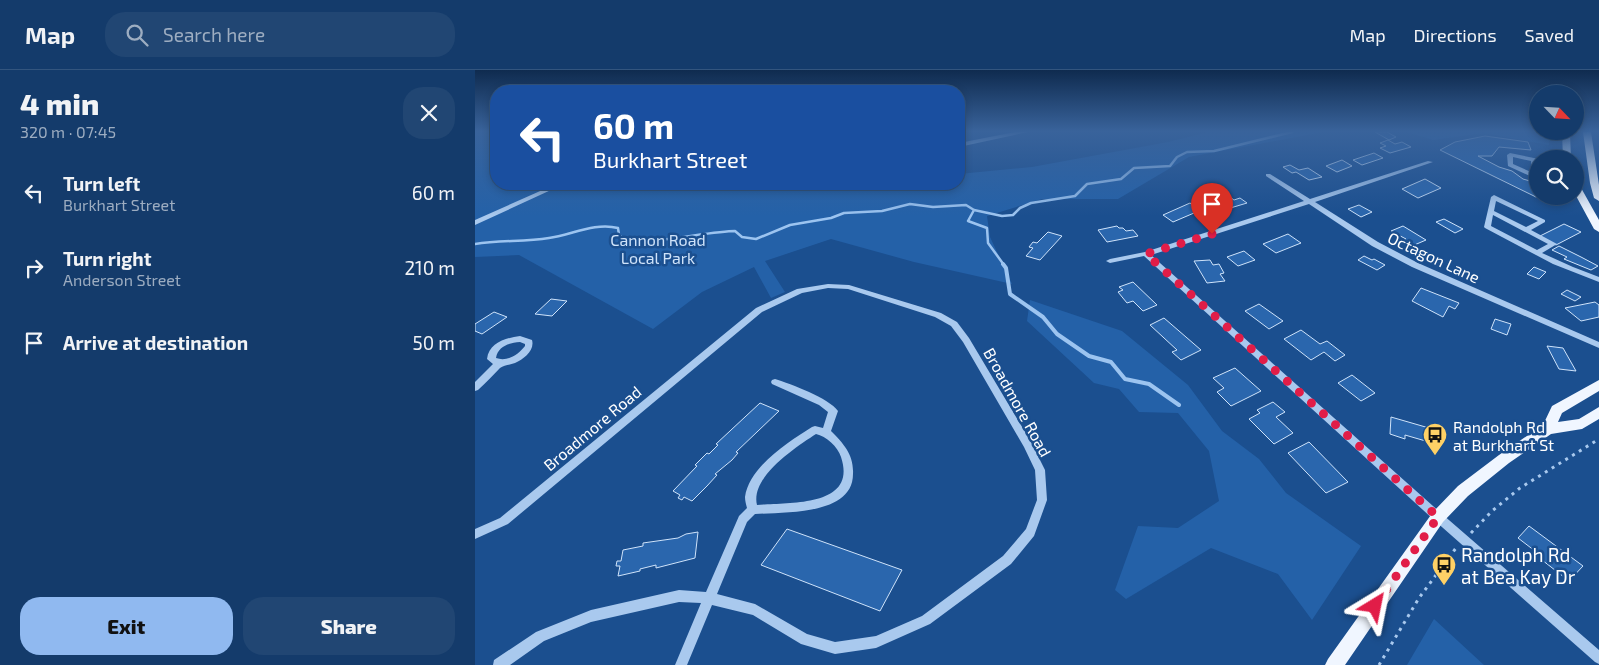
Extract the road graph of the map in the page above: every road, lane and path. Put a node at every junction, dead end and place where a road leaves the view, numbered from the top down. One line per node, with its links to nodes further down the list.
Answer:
1 (1591, 160): 5 (main road)
2 (1430, 162): 6 (street)
3 (1268, 175): 6 (street, Octagon Lane)
4 (548, 190): 9 (street)
5 (1599, 198)
6 (1311, 201): 13 (street); 16 (street, Octagon Lane)
7 (1584, 202): 11 (main road)
8 (1491, 211): 10 (street); 10 (street); 12 (street)
9 (475, 223)
10 (1525, 230): 12 (street)
11 (1599, 230)
12 (1538, 252): 15 (street)
13 (1146, 254): 14 (street); 25 (street)
14 (1110, 261)
15 (1599, 280)
16 (1599, 345)
17 (500, 363): 20 (street)
18 (775, 382): 23 (street)
19 (1599, 385): 22 (main road)
20 (475, 388)
21 (1599, 412): 22 (main road)
22 (1548, 429): 25 (main road)
23 (826, 432): 24 (street); 24 (street)
24 (752, 510): 27 (street)
25 (1438, 517): 28 (street); 31 (main road)
26 (475, 534): 27 (street, Broadmore Road)
27 (708, 598): 29 (street, Broadmore Road); 30 (street)
28 (1599, 658)
29 (499, 665)
30 (681, 665)
31 (1334, 665)

